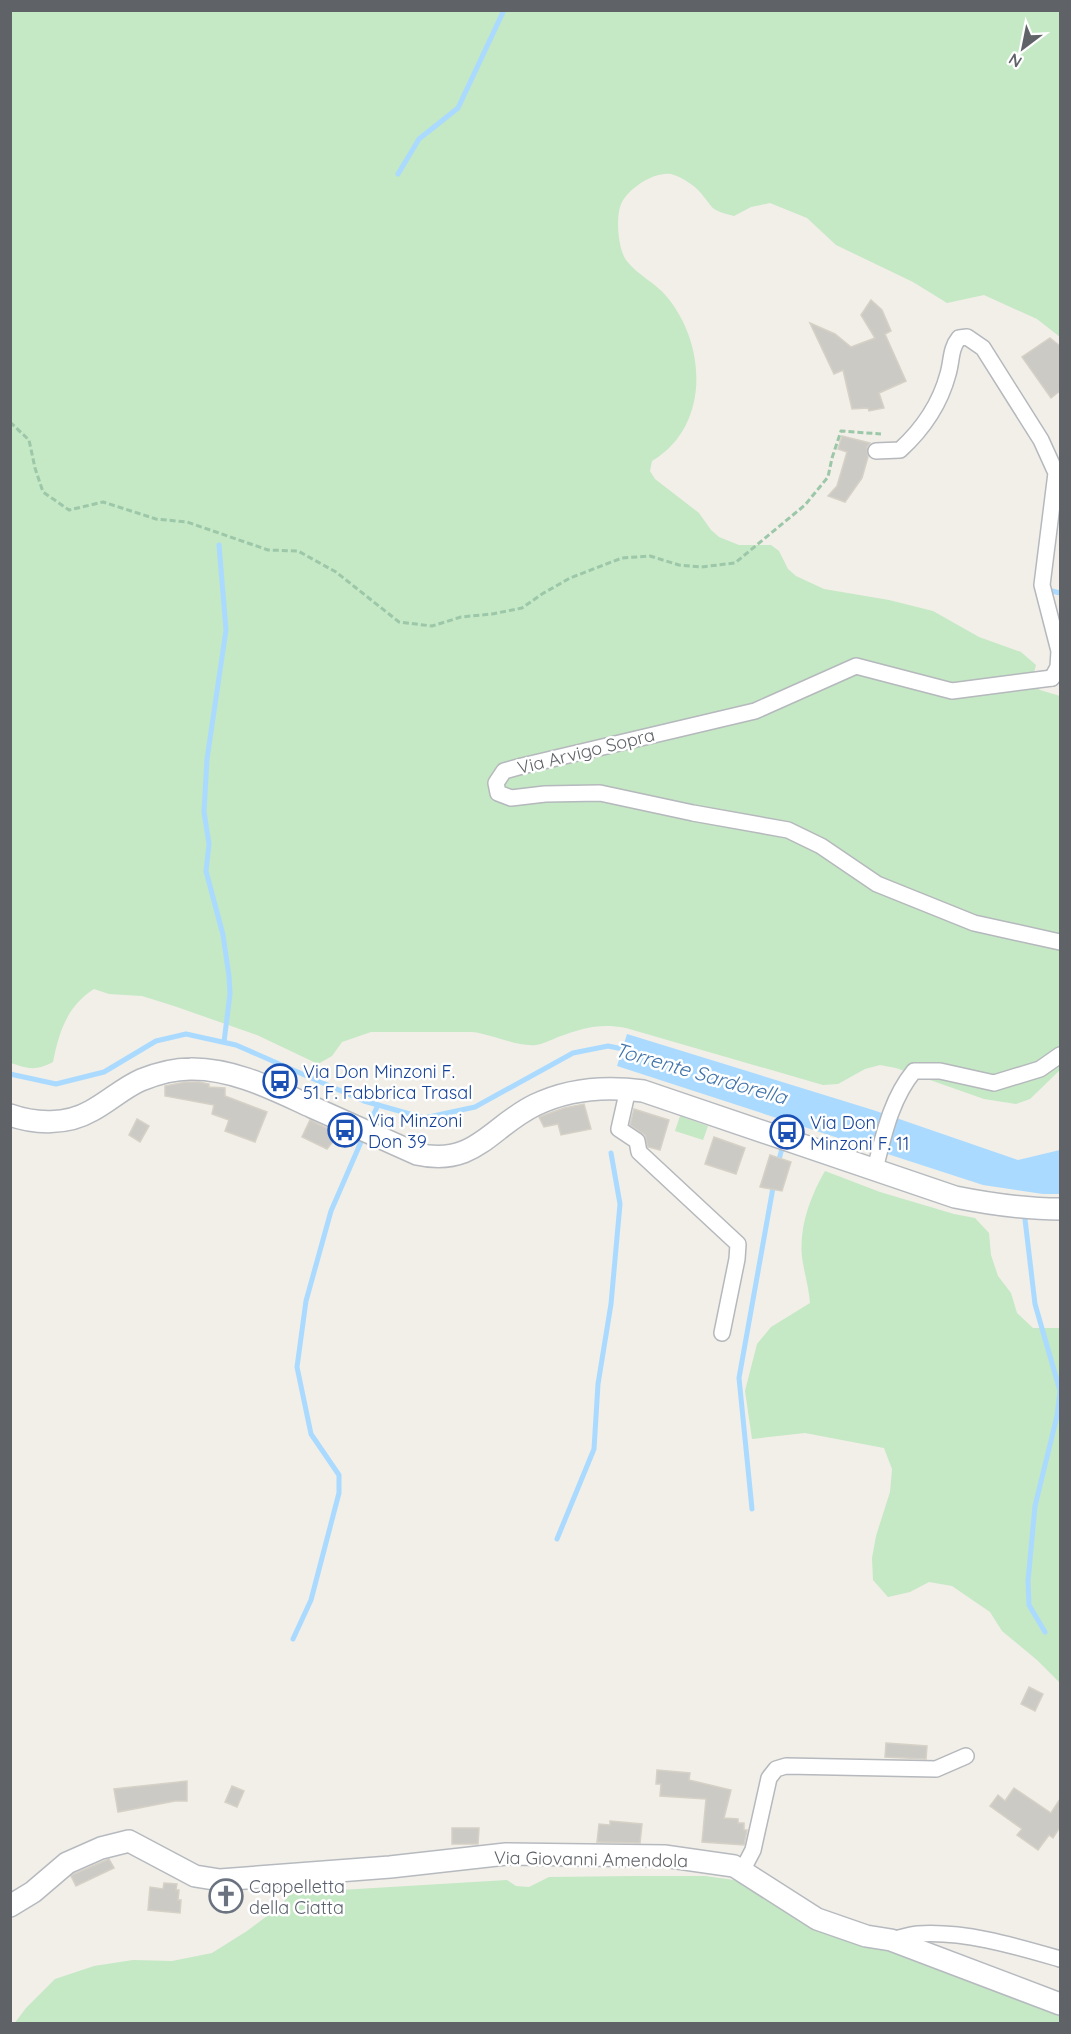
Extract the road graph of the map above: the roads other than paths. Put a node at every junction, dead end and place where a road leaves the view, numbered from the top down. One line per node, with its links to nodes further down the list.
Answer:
1 (876, 451): 2 (street)
2 (1056, 680): 3 (street, Via Arvigo Sopra)
3 (1060, 942)
4 (1060, 1055): 7 (street)
5 (627, 1089): 6 (main road); 7 (main road); 9 (street)
6 (10, 1115)
7 (876, 1165): 8 (main road)
8 (1060, 1209)
9 (722, 1334)
10 (966, 1756): 11 (street)
11 (742, 1871): 12 (main road, Via Giovanni Amendola); 13 (main road, Via Giovanni Amendola)
12 (10, 1906)
13 (891, 1940): 14 (street); 15 (main road, Via Giovanni Amendola)
14 (1060, 1959)
15 (1060, 2004)

